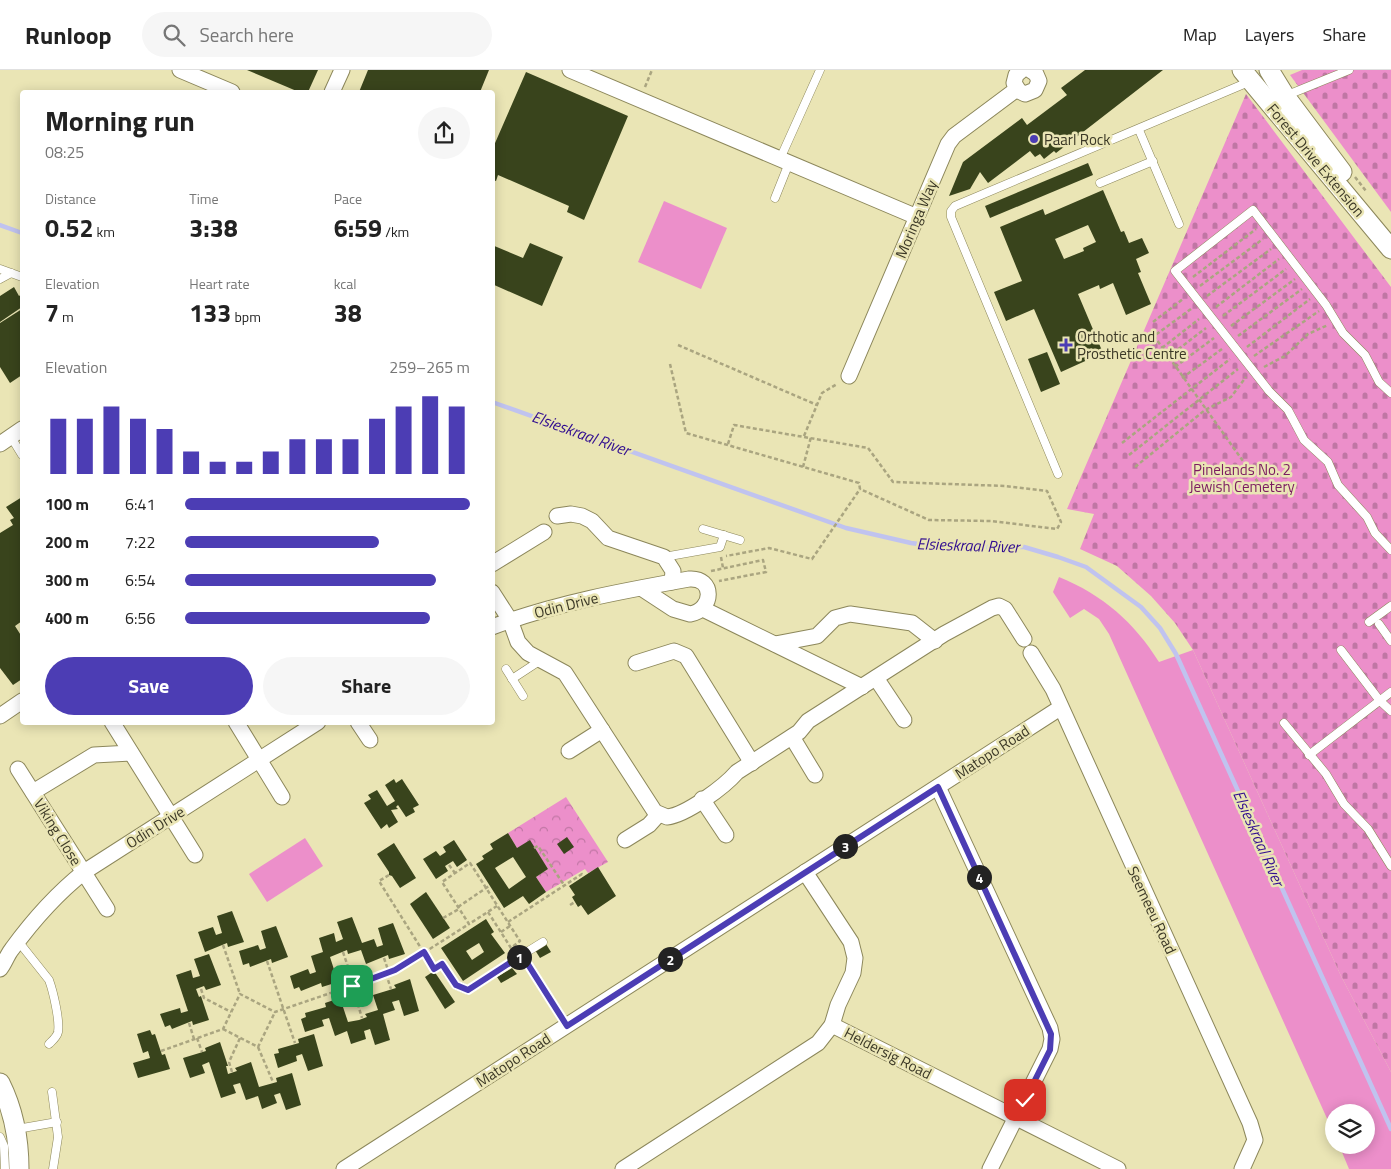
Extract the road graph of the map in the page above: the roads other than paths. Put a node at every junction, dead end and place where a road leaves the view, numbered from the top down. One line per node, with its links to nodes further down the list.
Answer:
1 (180, 70): 9 (street)
2 (342, 70): 10 (street)
3 (570, 70): 13 (street)
4 (820, 70): 13 (lane)
5 (1348, 70): 11 (lane)
6 (1272, 71): 11 (street, Forest Drive Extension)
7 (1027, 74): 17 (street, Moringa Way)
8 (1246, 76): 12 (lane); 20 (street, Forest Drive Extension)
9 (227, 90)
10 (333, 90)
11 (1285, 96): 19 (street, Forest Drive Extension)
12 (1139, 130): 14 (lane); 29 (lane)
13 (785, 161): 16 (lane); 17 (street)
14 (1152, 161): 15 (lane); 18 (lane)
15 (1100, 183)
16 (775, 198)
17 (917, 217): 25 (street, Moringa Way)
18 (1179, 224)
19 (1391, 237)
20 (1391, 249)
21 (0, 269): 22 (lane)
22 (10, 272): 23 (lane); 24 (lane)
23 (20, 276)
24 (0, 279)
25 (849, 376)
26 (1391, 393): 35 (lane)
27 (11, 437): 28 (lane)
28 (20, 453)
29 (1058, 474)
30 (556, 516): 36 (street)
31 (703, 529): 33 (lane)
32 (544, 532): 37 (street)
33 (724, 535): 34 (lane); 36 (lane)
34 (740, 540)
35 (1391, 550)
36 (664, 557): 38 (street)
37 (495, 562)
38 (672, 582): 39 (street, Odin Drive); 42 (street, Odin Drive)
39 (641, 588): 42 (street); 43 (street, Odin Drive)
40 (495, 597): 43 (street)
41 (1391, 606): 44 (lane)
42 (703, 609): 51 (street)
43 (510, 620): 46 (street, Odin Drive); 54 (street)
44 (1369, 622)
45 (1379, 624): 50 (lane)
46 (495, 626)
47 (817, 636): 49 (street); 51 (street); 55 (street)
48 (1024, 639): 49 (street)
49 (935, 640): 58 (street)
50 (1391, 641)
51 (775, 644): 55 (street)
52 (1341, 650): 63 (lane)
53 (1032, 653): 65 (street, Seemeeu Road)
54 (541, 660): 59 (lane); 74 (street)
55 (806, 660): 60 (street)
56 (636, 663): 81 (street)
57 (506, 670): 59 (lane)
58 (876, 678): 60 (street); 68 (street)
59 (512, 679): 62 (lane)
60 (862, 687): 75 (street)
61 (1391, 692): 63 (lane)
62 (523, 696)
63 (1380, 700): 66 (lane); 79 (lane)
64 (20, 703): 67 (street)
65 (1060, 708): 84 (street, Matopo Road); 117 (street, Seemeeu Road)
66 (1391, 711)
67 (0, 716)
68 (904, 720)
69 (1284, 723): 79 (lane)
70 (114, 725): 78 (street)
71 (238, 725): 80 (street)
72 (313, 725): 80 (street, Odin Drive)
73 (360, 725): 76 (street)
74 (602, 730): 77 (street); 88 (street)
75 (792, 737): 81 (street); 83 (street)
76 (370, 740)
77 (569, 751)
78 (131, 753): 85 (street, Viking Close); 89 (street)
79 (1309, 755): 93 (lane)
80 (260, 760): 86 (street); 89 (street, Odin Drive)
81 (752, 763): 87 (street)
82 (18, 769): 85 (street, Viking Close)
83 (815, 775)
84 (938, 787): 95 (street, Matopo Road); 107 (street)
85 (33, 792): 94 (street, Viking Close)
86 (282, 797)
87 (702, 799): 88 (street); 90 (street)
88 (658, 815): 91 (street)
89 (172, 816): 92 (street); 94 (street, Odin Drive)
90 (726, 835)
91 (625, 840)
92 (195, 855)
93 (1391, 866)
94 (84, 872): 96 (street, Viking Close); 98 (street, Odin Drive)
95 (805, 872): 102 (street); 103 (street, Matopo Road)
96 (107, 909)
97 (543, 942): 99 (lane)
98 (9, 950): 100 (street, Odin Drive); 104 (lane)
99 (522, 955): 101 (lane); 103 (lane)
100 (0, 969)
101 (447, 972)
102 (832, 1025): 107 (street, Heldersig Road); 114 (street, Heldersig Road)
103 (567, 1026): 113 (street, Matopo Road)
104 (48, 1044)
105 (0, 1083): 109 (street)
106 (52, 1092): 108 (lane)
107 (1016, 1118): 115 (street); 116 (street, Heldersig Road)
108 (57, 1122): 109 (lane); 112 (lane)
109 (8, 1133): 110 (lane); 111 (street)
110 (5, 1169)
111 (19, 1169)
112 (53, 1169)
113 (344, 1169)
114 (623, 1169)
115 (990, 1169)
116 (1118, 1169)
117 (1242, 1169)

